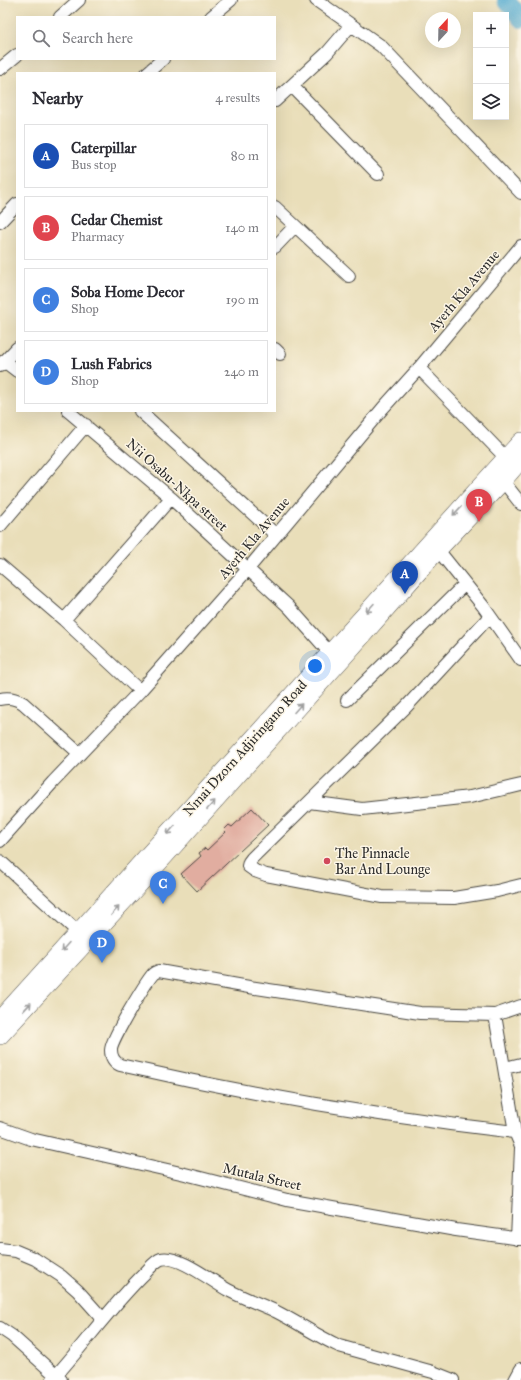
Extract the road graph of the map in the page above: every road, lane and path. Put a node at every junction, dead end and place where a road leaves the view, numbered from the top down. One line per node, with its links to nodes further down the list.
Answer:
1 (79, 0): 4 (street)
2 (231, 0): 5 (street)
3 (316, 0): 6 (street)
4 (61, 16)
5 (212, 16)
6 (351, 25): 11 (street); 14 (street)
7 (16, 55): 9 (street)
8 (162, 60): 10 (street)
9 (0, 69)
10 (148, 72)
11 (292, 86): 12 (street); 13 (street)
12 (276, 100)
13 (378, 174)
14 (521, 193)
15 (16, 205): 17 (street)
16 (276, 208): 18 (street)
17 (0, 222)
18 (296, 226): 19 (street); 21 (street)
19 (276, 246)
20 (521, 246): 24 (street, Ayerh Kla Avenue)
21 (348, 276)
22 (16, 349): 23 (street)
23 (2, 363): 25 (street)
24 (419, 368): 30 (street); 35 (street, Ayerh Kla Avenue)
25 (16, 370)
26 (69, 412): 28 (street, Nii Osabu-Nkpa street)
27 (141, 412): 35 (street)
28 (86, 425): 32 (street, Nii Osabu-Nkpa street); 34 (street)
29 (521, 441): 30 (main road, Nmai Dzorn Adjiringano Road)
30 (513, 459): 31 (main road, Nmai Dzorn Adjiringano Road); 42 (main road, Nmai Dzorn Adjiringano Road, one-way to 42)
31 (503, 481): 33 (street); 36 (main road, Nmai Dzorn Adjiringano Road)
32 (171, 498): 38 (street, Nii Osabu-Nkpa street); 41 (street)
33 (521, 504)
34 (0, 526)
35 (276, 535): 38 (street, Ayerh Kla Avenue)
36 (438, 550): 39 (street); 52 (main road, Nmai Dzorn Adjiringano Road, one-way to 36)
37 (0, 565): 41 (street)
38 (248, 569): 42 (street, Nii Osabu-Nkpa street); 44 (street, Ayerh Kla Avenue)
39 (466, 584): 40 (street); 46 (street)
40 (490, 616): 43 (street); 49 (street)
41 (64, 620): 44 (street)
42 (330, 653): 52 (main road, Nmai Dzorn Adjiringano Road, one-way to 52)
43 (521, 660)
44 (140, 691): 47 (street, Ayerh Kla Avenue)
45 (0, 699): 47 (street)
46 (347, 700)
47 (80, 754): 50 (street, Ayerh Kla Avenue)
48 (521, 785): 49 (street)
49 (309, 802): 53 (street)
50 (0, 841)
51 (0, 861): 54 (street)
52 (144, 870): 54 (main road, Nmai Dzorn Adjiringano Road); 58 (main road, Nmai Dzorn Adjiringano Road, one-way to 52)
53 (521, 885)
54 (78, 932): 57 (main road, Nmai Dzorn Adjiringano Road, one-way to 57)
55 (521, 1006): 56 (street)
56 (495, 1015): 60 (street); 62 (street)
57 (0, 1019)
58 (0, 1036)
59 (521, 1064): 60 (street)
60 (505, 1068): 62 (street)
61 (0, 1128): 64 (street, Mutala Street)
62 (516, 1132): 63 (street)
63 (521, 1147): 64 (street)
64 (519, 1239)
65 (0, 1249): 66 (street)
66 (103, 1319): 69 (street); 70 (street)
67 (0, 1328): 69 (street)
68 (521, 1369): 71 (street)
69 (56, 1378)
70 (453, 1380)
71 (515, 1380)

